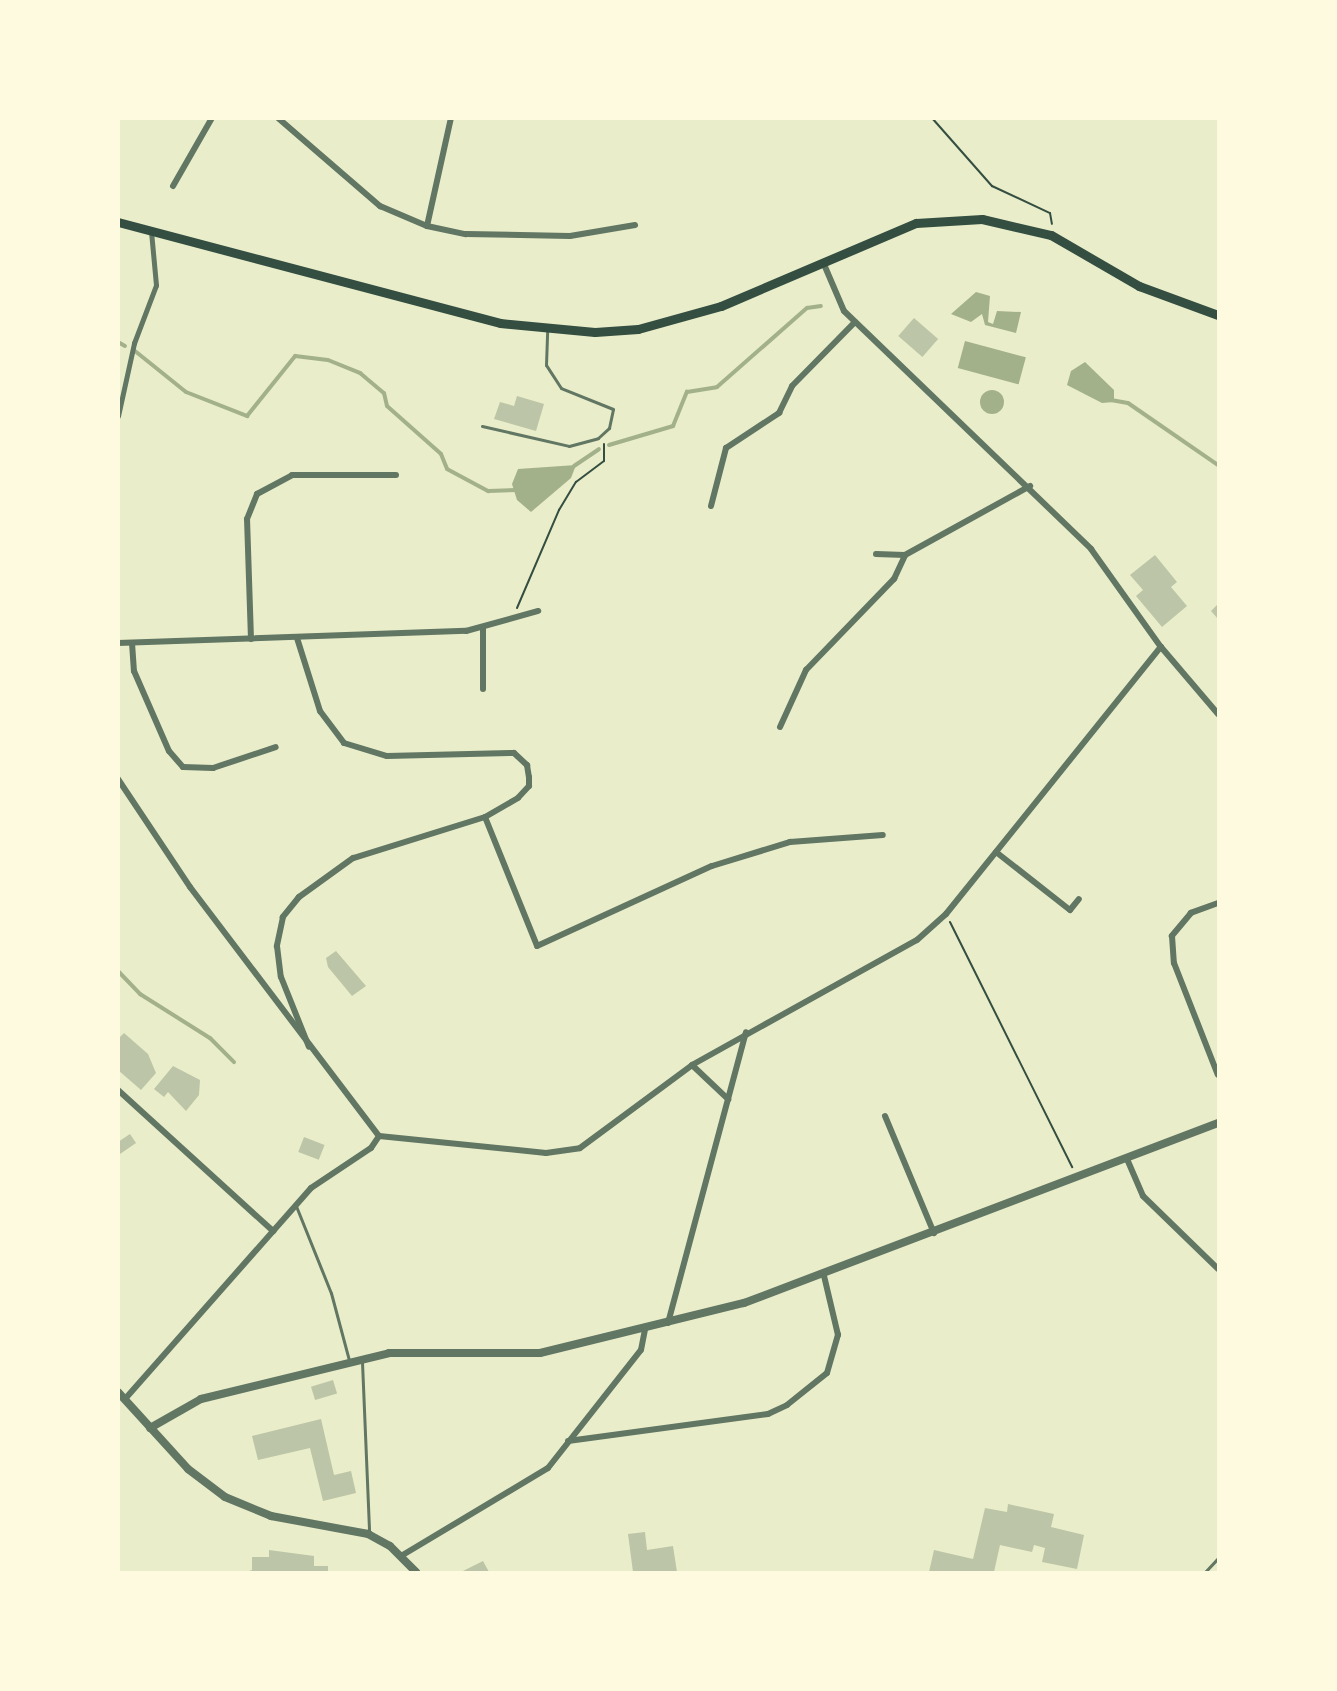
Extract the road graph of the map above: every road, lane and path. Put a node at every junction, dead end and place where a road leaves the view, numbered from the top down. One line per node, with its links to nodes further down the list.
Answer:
1 (212, 118): 5 (street)
2 (278, 118): 8 (street)
3 (451, 118): 8 (street)
4 (932, 118): 10 (path)
5 (173, 186)
6 (118, 222): 9 (main road)
7 (635, 225): 8 (street)
8 (427, 226)
9 (151, 231): 14 (main road); 15 (street)
10 (1051, 236): 11 (main road); 12 (main road)
11 (824, 262): 13 (street); 14 (main road)
12 (1218, 315)
13 (855, 322): 19 (street); 20 (street)
14 (547, 330): 17 (lane)
15 (118, 416)
16 (482, 426): 17 (lane)
17 (603, 435): 24 (path)
18 (396, 475): 27 (street)
19 (1030, 486): 22 (street); 30 (street)
20 (711, 506)
21 (876, 554): 22 (street)
22 (905, 555): 33 (street)
23 (538, 611): 24 (street)
24 (516, 617): 25 (street)
25 (483, 627): 26 (street); 31 (street)
26 (297, 638): 27 (street); 36 (street)
27 (251, 639): 29 (street)
28 (118, 643): 29 (street)
29 (132, 643): 34 (street)
30 (1161, 647): 32 (street); 38 (street)
31 (483, 689)
32 (1218, 714)
33 (780, 727)
34 (276, 747)
35 (118, 779): 43 (street)
36 (485, 817): 37 (street); 43 (street)
37 (883, 835)
38 (996, 852): 39 (street); 41 (street)
39 (1079, 899)
40 (1218, 903): 45 (street)
41 (946, 914): 42 (street); 52 (path)
42 (747, 1032): 44 (street); 47 (street)
43 (309, 1047): 50 (street)
44 (692, 1065): 47 (street); 50 (street)
45 (1218, 1076)
46 (118, 1090): 54 (street)
47 (728, 1099): 58 (street)
48 (885, 1116): 55 (street)
49 (1218, 1123): 51 (street)
50 (379, 1136): 53 (street)
51 (1127, 1159): 52 (street); 56 (street)
52 (1082, 1176): 55 (street)
53 (296, 1206): 54 (street); 61 (lane)
54 (273, 1231): 62 (street)
55 (934, 1234): 57 (street)
56 (1218, 1269)
57 (824, 1276): 58 (street); 64 (street)
58 (668, 1324): 59 (street)
59 (645, 1329): 60 (street); 64 (street)
60 (362, 1360): 61 (street); 65 (lane)
61 (349, 1363): 63 (street)
62 (122, 1396): 63 (street)
63 (150, 1428): 65 (street)
64 (568, 1441): 66 (street)
65 (368, 1534): 66 (street)
66 (401, 1556): 68 (street)
67 (1218, 1558): 69 (lane)
68 (416, 1572)
69 (1205, 1572)

